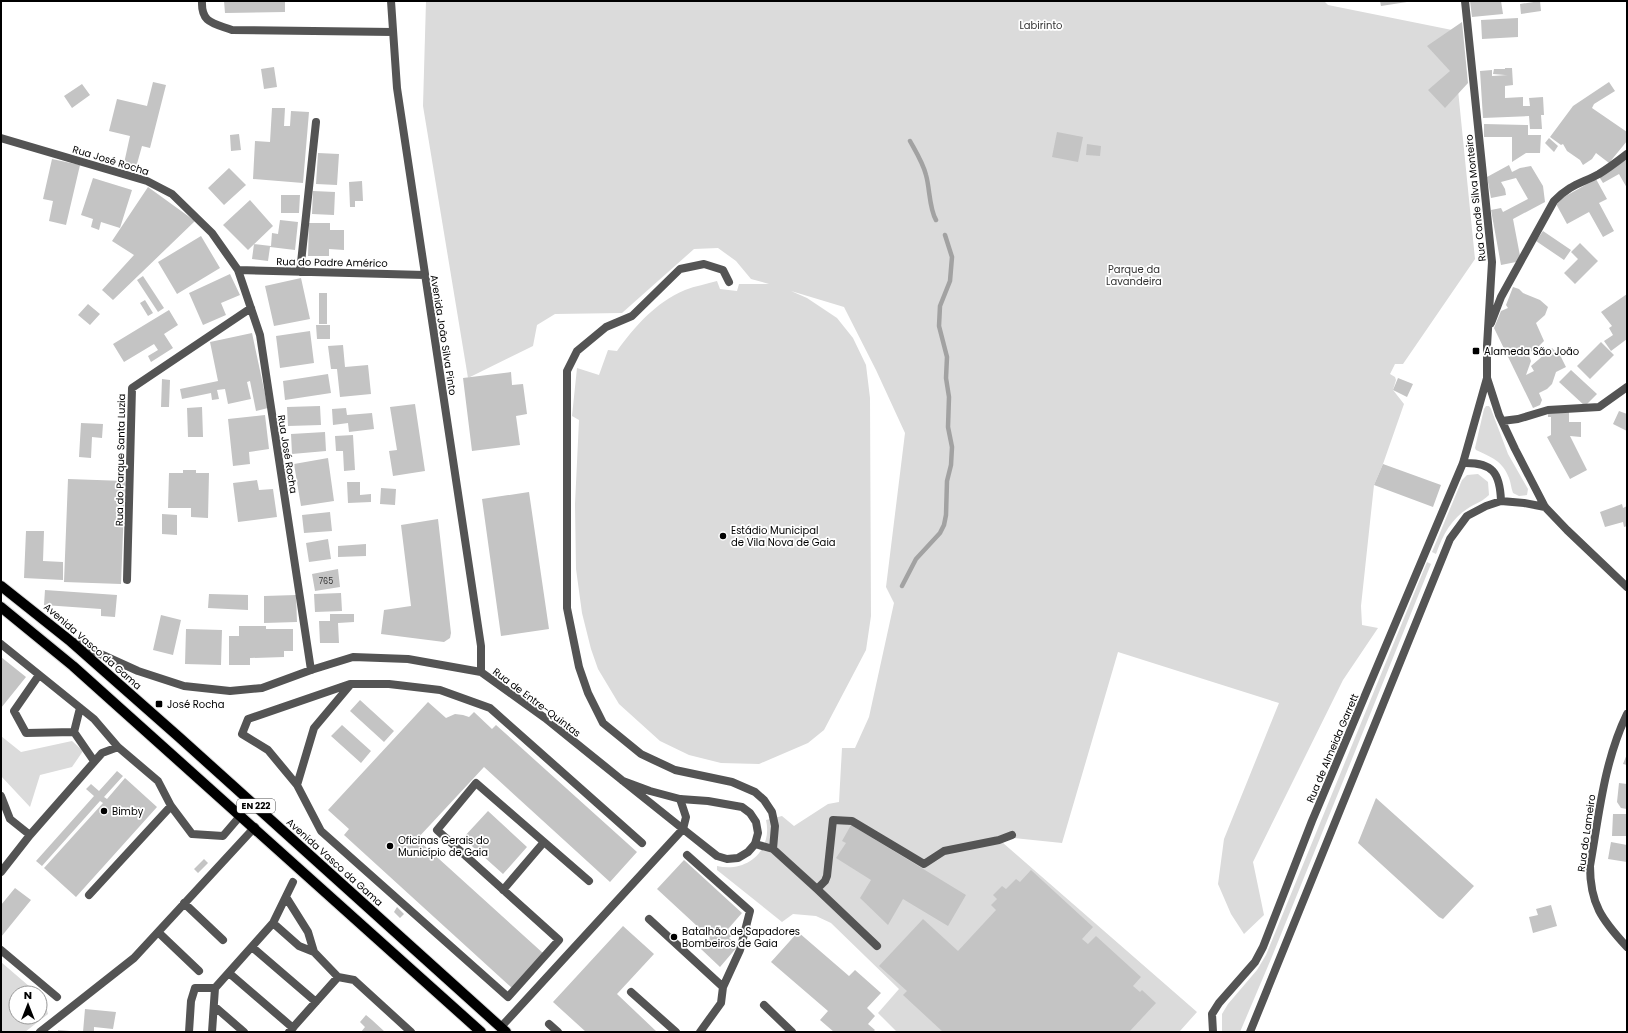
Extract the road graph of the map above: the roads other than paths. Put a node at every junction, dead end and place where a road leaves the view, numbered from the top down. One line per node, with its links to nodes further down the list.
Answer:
1 (202, 1): 4 (street)
2 (391, 1): 4 (street, Avenida João Silva Pinto)
3 (1465, 1): 13 (street, Rua Conde Silva Monteiro)
4 (393, 32): 10 (street, Avenida João Silva Pinto)
5 (316, 122): 9 (street)
6 (1, 138): 8 (street, Rua José Rocha)
7 (1627, 154): 13 (street)
8 (238, 270): 9 (street, Rua do Padre Américo); 12 (street, Rua José Rocha)
9 (300, 272): 10 (street, Rua do Padre Américo)
10 (425, 275): 27 (street, Avenida João Silva Pinto)
11 (729, 282): 48 (street)
12 (251, 308): 20 (street, Rua do Parque Santa Luzia); 26 (street, Rua José Rocha)
13 (1488, 332): 14 (street, Rua Conde Silva Monteiro)
14 (1487, 378): 16 (street, Rua Conde Silva Monteiro); 17 (street, Rua de Almeida Garrett)
15 (1627, 387): 16 (street)
16 (1502, 421): 19 (street, Rua Conde Silva Monteiro)
17 (1463, 463): 18 (street); 90 (street, Rua de Almeida Garrett)
18 (1501, 501): 19 (street); 91 (street)
19 (1545, 508): 22 (street, Rua Conde Silva Monteiro)
20 (127, 580)
21 (1, 586): 24 (main road, Avenida Vasco da Gama / EN 222)
22 (1627, 587)
23 (1, 607): 40 (main road, EN 222)
24 (69, 640): 26 (street); 79 (main road, Avenida Vasco da Gama / EN 222)
25 (1, 644): 28 (street)
26 (311, 670): 27 (street, Rua de Entre-Quintas)
27 (481, 672): 35 (street, Rua de Entre-Quintas)
28 (39, 675): 30 (street); 32 (street)
29 (351, 684): 36 (street); 36 (street); 46 (street)
30 (80, 708): 32 (street); 33 (street)
31 (1627, 714): 64 (street, Rua do Lameiro)
32 (74, 732): 34 (street)
33 (118, 747): 34 (street); 39 (street)
34 (94, 761): 43 (street)
35 (623, 781): 38 (street, Rua de Entre-Quintas); 42 (street, Rua de Entre-Quintas)
36 (297, 785): 54 (street)
37 (1, 796): 43 (street)
38 (680, 799): 42 (street); 47 (street, Rua de Entre-Quintas)
39 (171, 806): 40 (street); 55 (street)
40 (241, 815): 41 (main road, EN 222)
41 (255, 828): 57 (street); 85 (main road, EN 222)
42 (683, 829): 47 (street, Rua de Entre-Quintas); 79 (street)
43 (30, 835): 50 (street)
44 (1012, 835): 53 (street)
45 (544, 842): 51 (street); 54 (street); 54 (street)
46 (642, 843)
47 (755, 844): 48 (street)
48 (773, 849): 53 (street)
49 (687, 855): 70 (street)
50 (1, 872)
51 (589, 880)
52 (293, 882): 56 (street)
53 (818, 889): 62 (street)
54 (503, 890)
55 (89, 895)
56 (286, 897): 59 (street); 66 (street)
57 (184, 903): 60 (street); 61 (street)
58 (649, 920): 70 (street)
59 (273, 923): 63 (street); 66 (street)
60 (158, 932): 67 (street); 80 (street)
61 (223, 940)
62 (877, 946)
63 (252, 947): 68 (street); 74 (street)
64 (1627, 947)
65 (1, 950): 73 (street)
66 (314, 952): 69 (street)
67 (199, 970)
68 (228, 973): 71 (street); 78 (street)
69 (338, 977): 74 (street); 84 (street)
70 (723, 987): 88 (street)
71 (215, 988): 76 (street); 81 (street)
72 (631, 992): 87 (street)
73 (57, 997)
74 (316, 1002): 78 (street)
75 (764, 1005): 89 (street)
76 (214, 1006): 82 (street); 83 (street)
77 (549, 1024): 86 (street)
78 (291, 1030)
79 (504, 1030)
80 (40, 1032)
81 (189, 1032)
82 (212, 1032)
83 (244, 1032)
84 (412, 1032)
85 (482, 1032)
86 (558, 1032)
87 (676, 1032)
88 (700, 1032)
89 (792, 1032)
90 (1213, 1032)
91 (1250, 1032)

